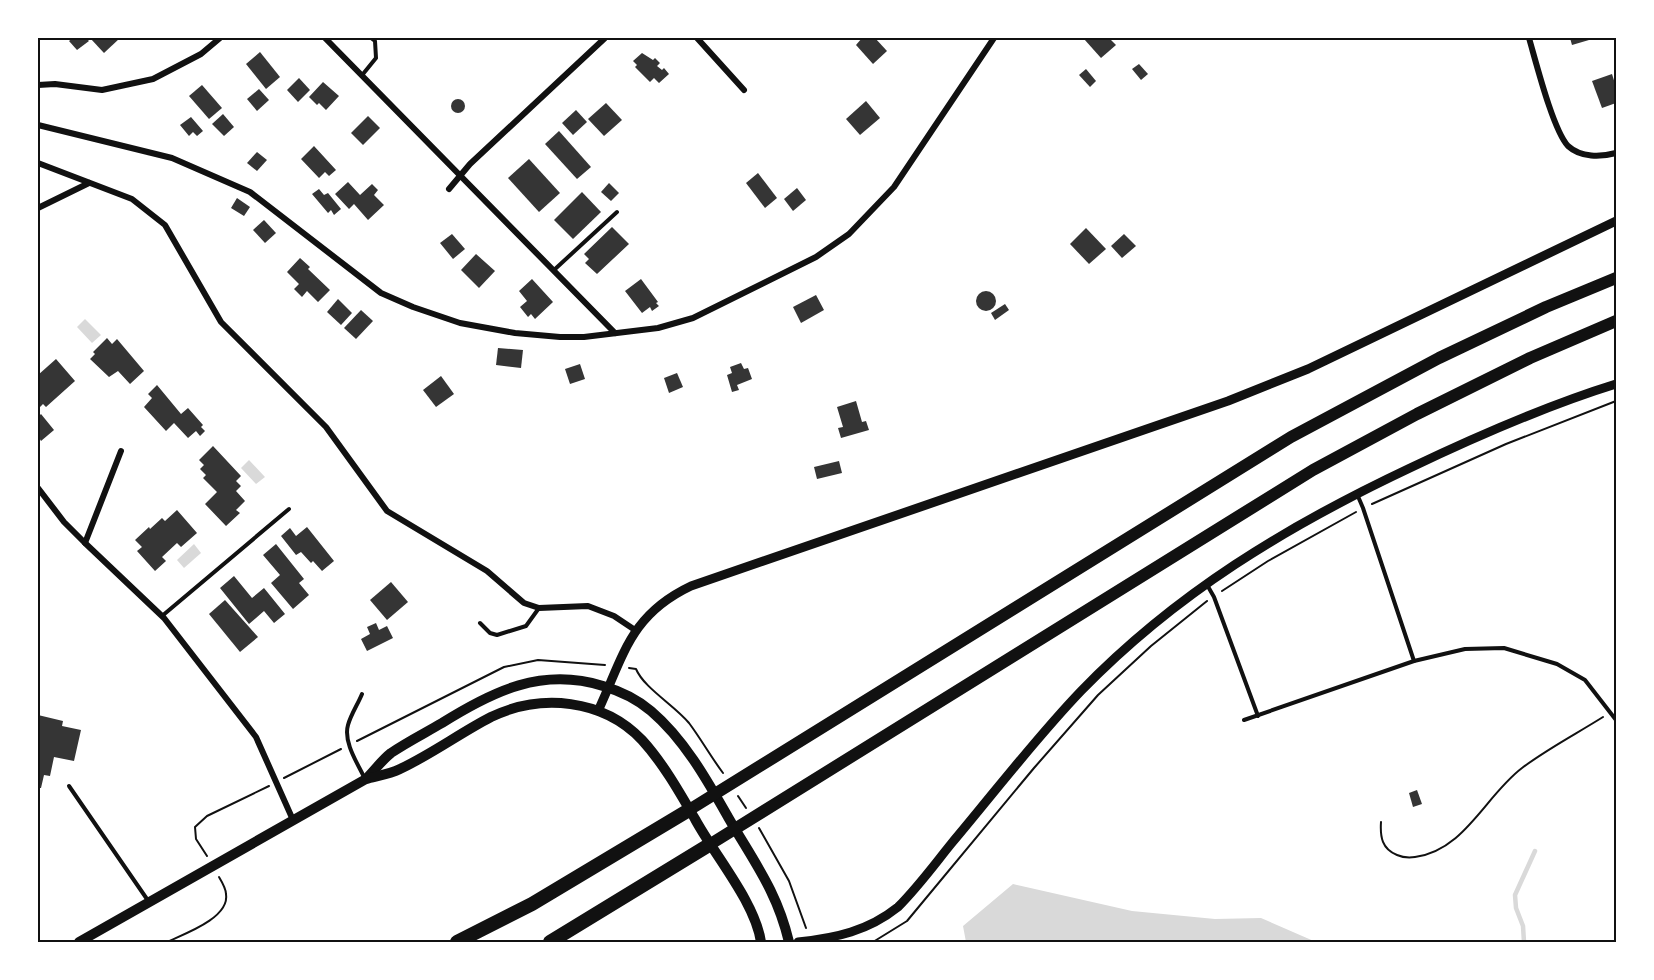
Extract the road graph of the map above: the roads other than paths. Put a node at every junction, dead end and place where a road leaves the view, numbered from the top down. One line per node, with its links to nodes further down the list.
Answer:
1 (220, 38): 9 (street)
2 (325, 38): 8 (street)
3 (371, 38): 8 (lane)
4 (605, 38): 14 (street)
5 (697, 38): 10 (street)
6 (994, 38): 23 (street)
7 (1528, 38): 12 (street)
8 (363, 74): 14 (street)
9 (38, 85)
10 (744, 90)
11 (38, 124): 23 (street)
12 (1617, 153)
13 (38, 163): 15 (street)
14 (461, 175): 16 (street); 20 (street)
15 (90, 183): 17 (street); 31 (street)
16 (449, 189)
17 (38, 208)
18 (617, 212): 20 (lane)
19 (1617, 221): 34 (street)
20 (554, 270): 23 (street)
21 (1617, 278): 44 (highway)
22 (1617, 321): 47 (highway)
23 (615, 333)
24 (1617, 384): 27 (street)
25 (121, 452): 29 (street)
26 (38, 488): 29 (street)
27 (1356, 494): 30 (street); 35 (lane)
28 (289, 509): 32 (lane)
29 (84, 543): 32 (street)
30 (1206, 583): 39 (lane); 50 (street)
31 (539, 608): 33 (lane); 34 (street)
32 (162, 616): 46 (street)
33 (480, 623)
34 (635, 630): 36 (street)
35 (1414, 661): 39 (lane); 41 (lane)
36 (609, 688): 38 (street); 42 (main road); 44 (main road)
37 (362, 694): 42 (lane)
38 (598, 711): 42 (main road); 45 (main road)
39 (1258, 716): 40 (lane)
40 (1244, 720)
41 (1617, 720)
42 (366, 779): 46 (main road)
43 (69, 786): 49 (lane)
44 (715, 794): 45 (highway); 47 (main road)
45 (689, 810): 48 (main road); 52 (highway)
46 (293, 820): 49 (main road)
47 (734, 828): 48 (highway); 55 (main road)
48 (709, 845): 53 (highway); 54 (main road)
49 (149, 902): 51 (main road)
50 (811, 941): 56 (street)
51 (79, 942)
52 (457, 942)
53 (550, 942)
54 (761, 942)
55 (789, 942)
56 (798, 942)

